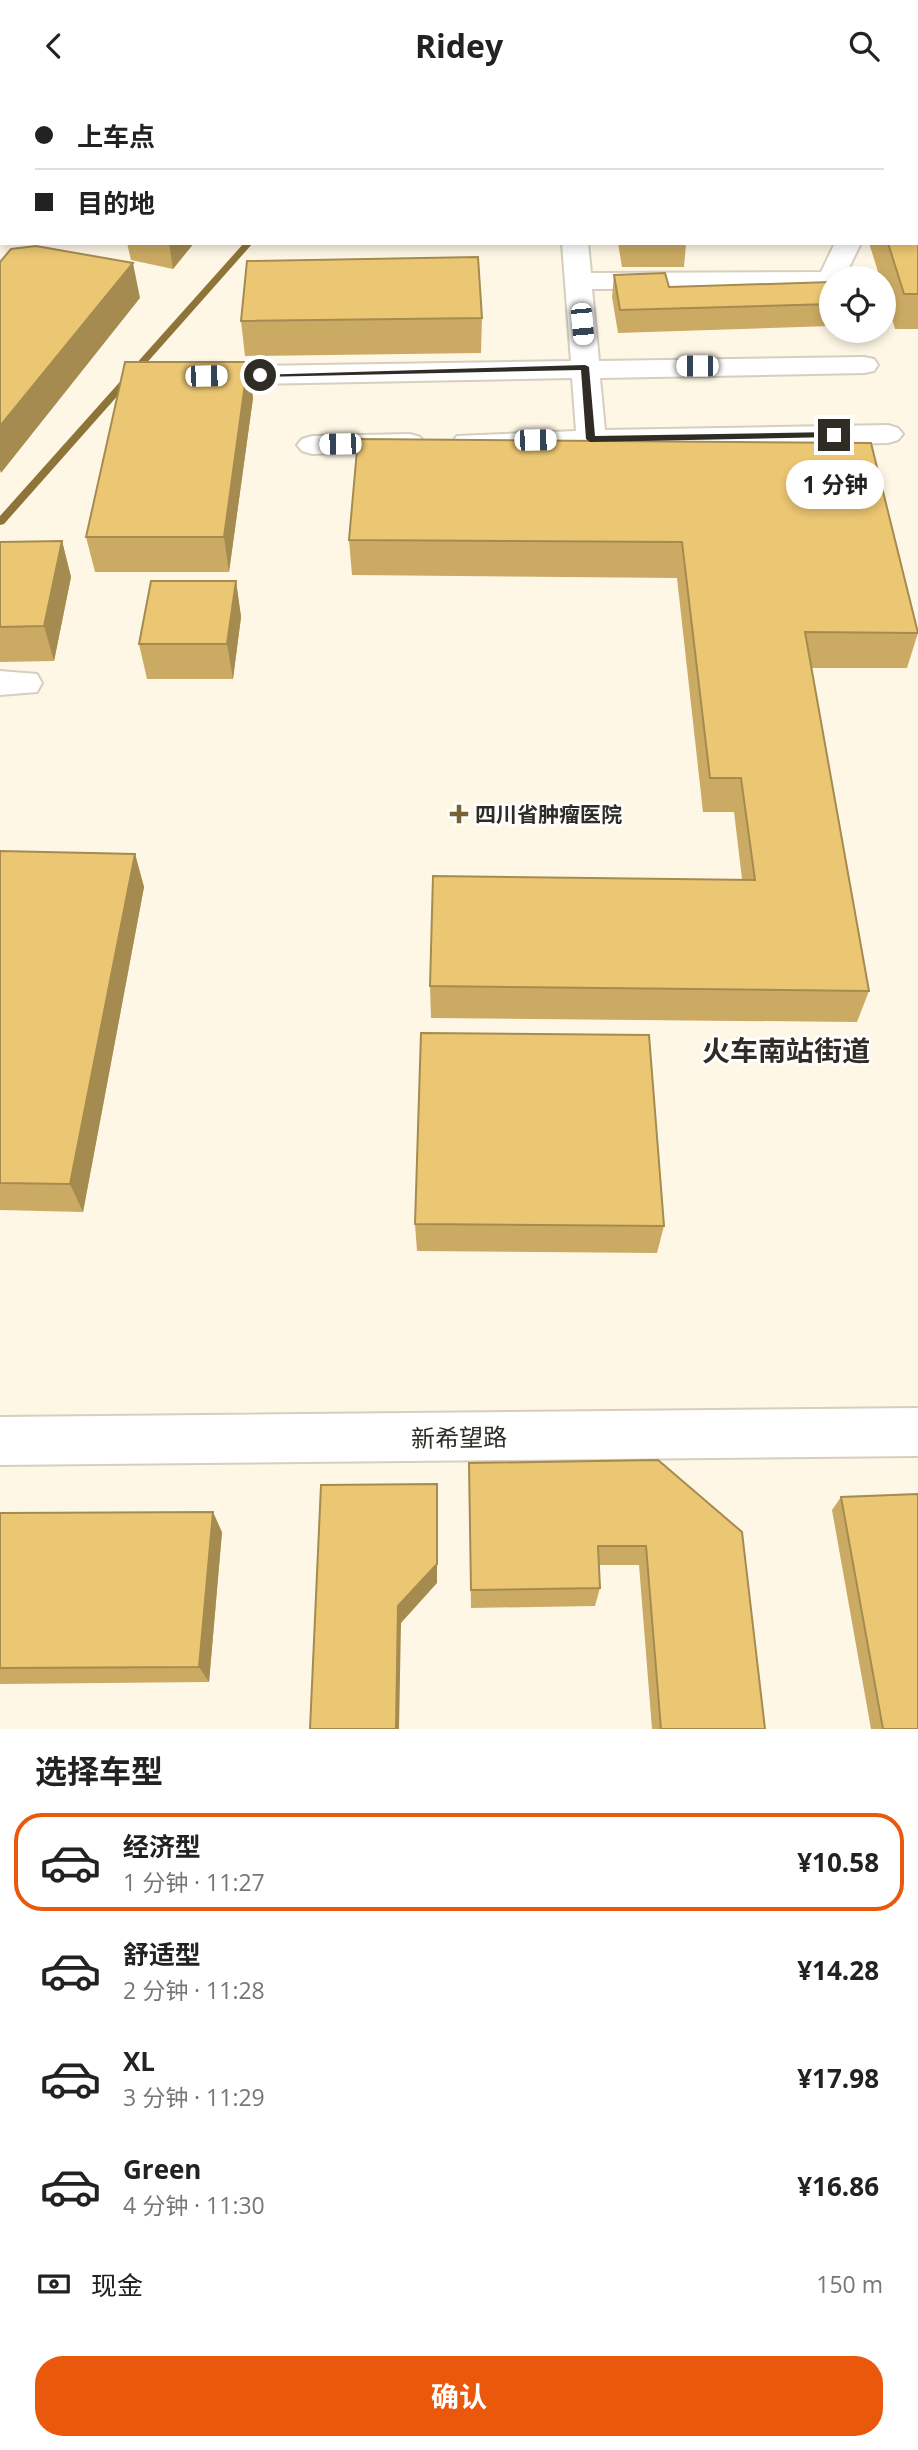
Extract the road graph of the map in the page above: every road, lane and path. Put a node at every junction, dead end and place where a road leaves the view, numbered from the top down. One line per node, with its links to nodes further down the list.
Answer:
1 (575, 245): 3 (street)
2 (847, 245): 3 (street)
3 (578, 281): 5 (street)
4 (864, 365): 5 (street)
5 (585, 367): 6 (street); 8 (street)
6 (179, 376)
7 (888, 433): 8 (street)
8 (590, 439): 9 (street)
9 (312, 445)
10 (918, 1432): 11 (street, 新希望路)
11 (0, 1441)

